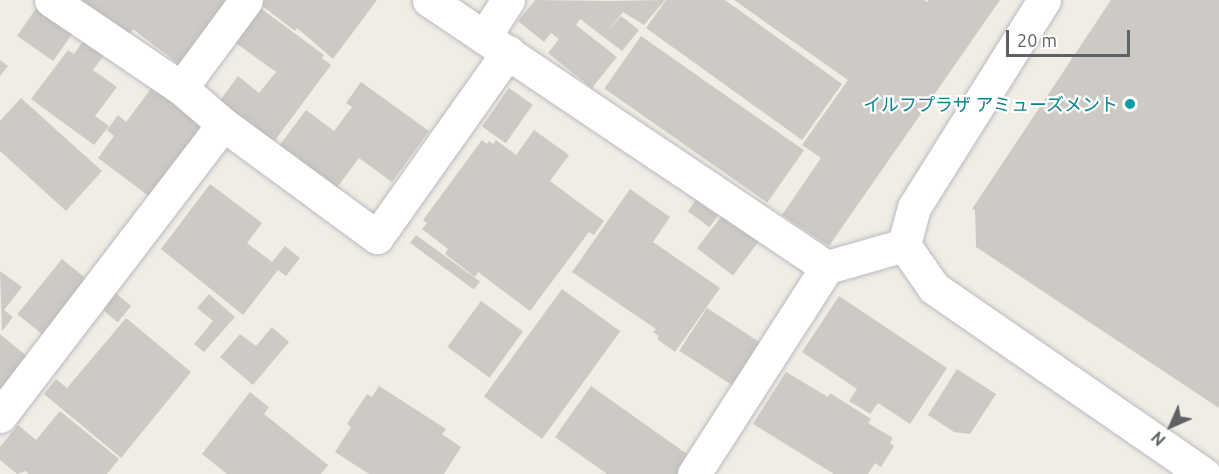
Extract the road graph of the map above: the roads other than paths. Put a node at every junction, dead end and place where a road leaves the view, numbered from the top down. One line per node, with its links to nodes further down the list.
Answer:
1 (51, 0): 7 (street)
2 (246, 0): 7 (street)
3 (429, 0): 6 (street)
4 (508, 0): 6 (street)
5 (1044, 0): 9 (street)
6 (496, 45): 8 (street); 10 (street)
7 (181, 88): 8 (street)
8 (224, 124): 11 (street)
9 (904, 245): 10 (street); 13 (street)
10 (827, 267): 12 (street)
11 (0, 416)
12 (694, 474)
13 (1204, 474)

